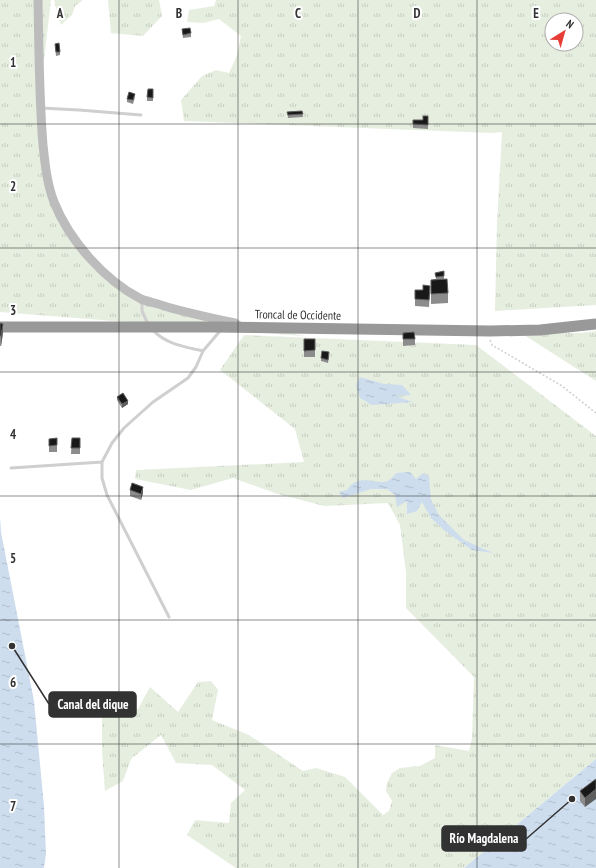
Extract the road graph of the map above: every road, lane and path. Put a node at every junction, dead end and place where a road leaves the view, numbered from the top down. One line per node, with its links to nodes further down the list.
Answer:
1 (38, 0): 2 (street)
2 (40, 108): 3 (lane); 4 (street)
3 (141, 115)
4 (142, 299): 8 (street); 10 (lane)
5 (596, 324): 9 (highway, Troncal de Occidente)
6 (0, 327): 7 (highway, Troncal de Occidente)
7 (218, 327): 8 (highway, Troncal de Occidente); 10 (lane)
8 (239, 328): 9 (highway, Troncal de Occidente)
9 (490, 331): 11 (path)
10 (203, 351): 12 (lane)
11 (596, 413)
12 (102, 462): 13 (lane); 14 (lane)
13 (11, 468)
14 (169, 617)

